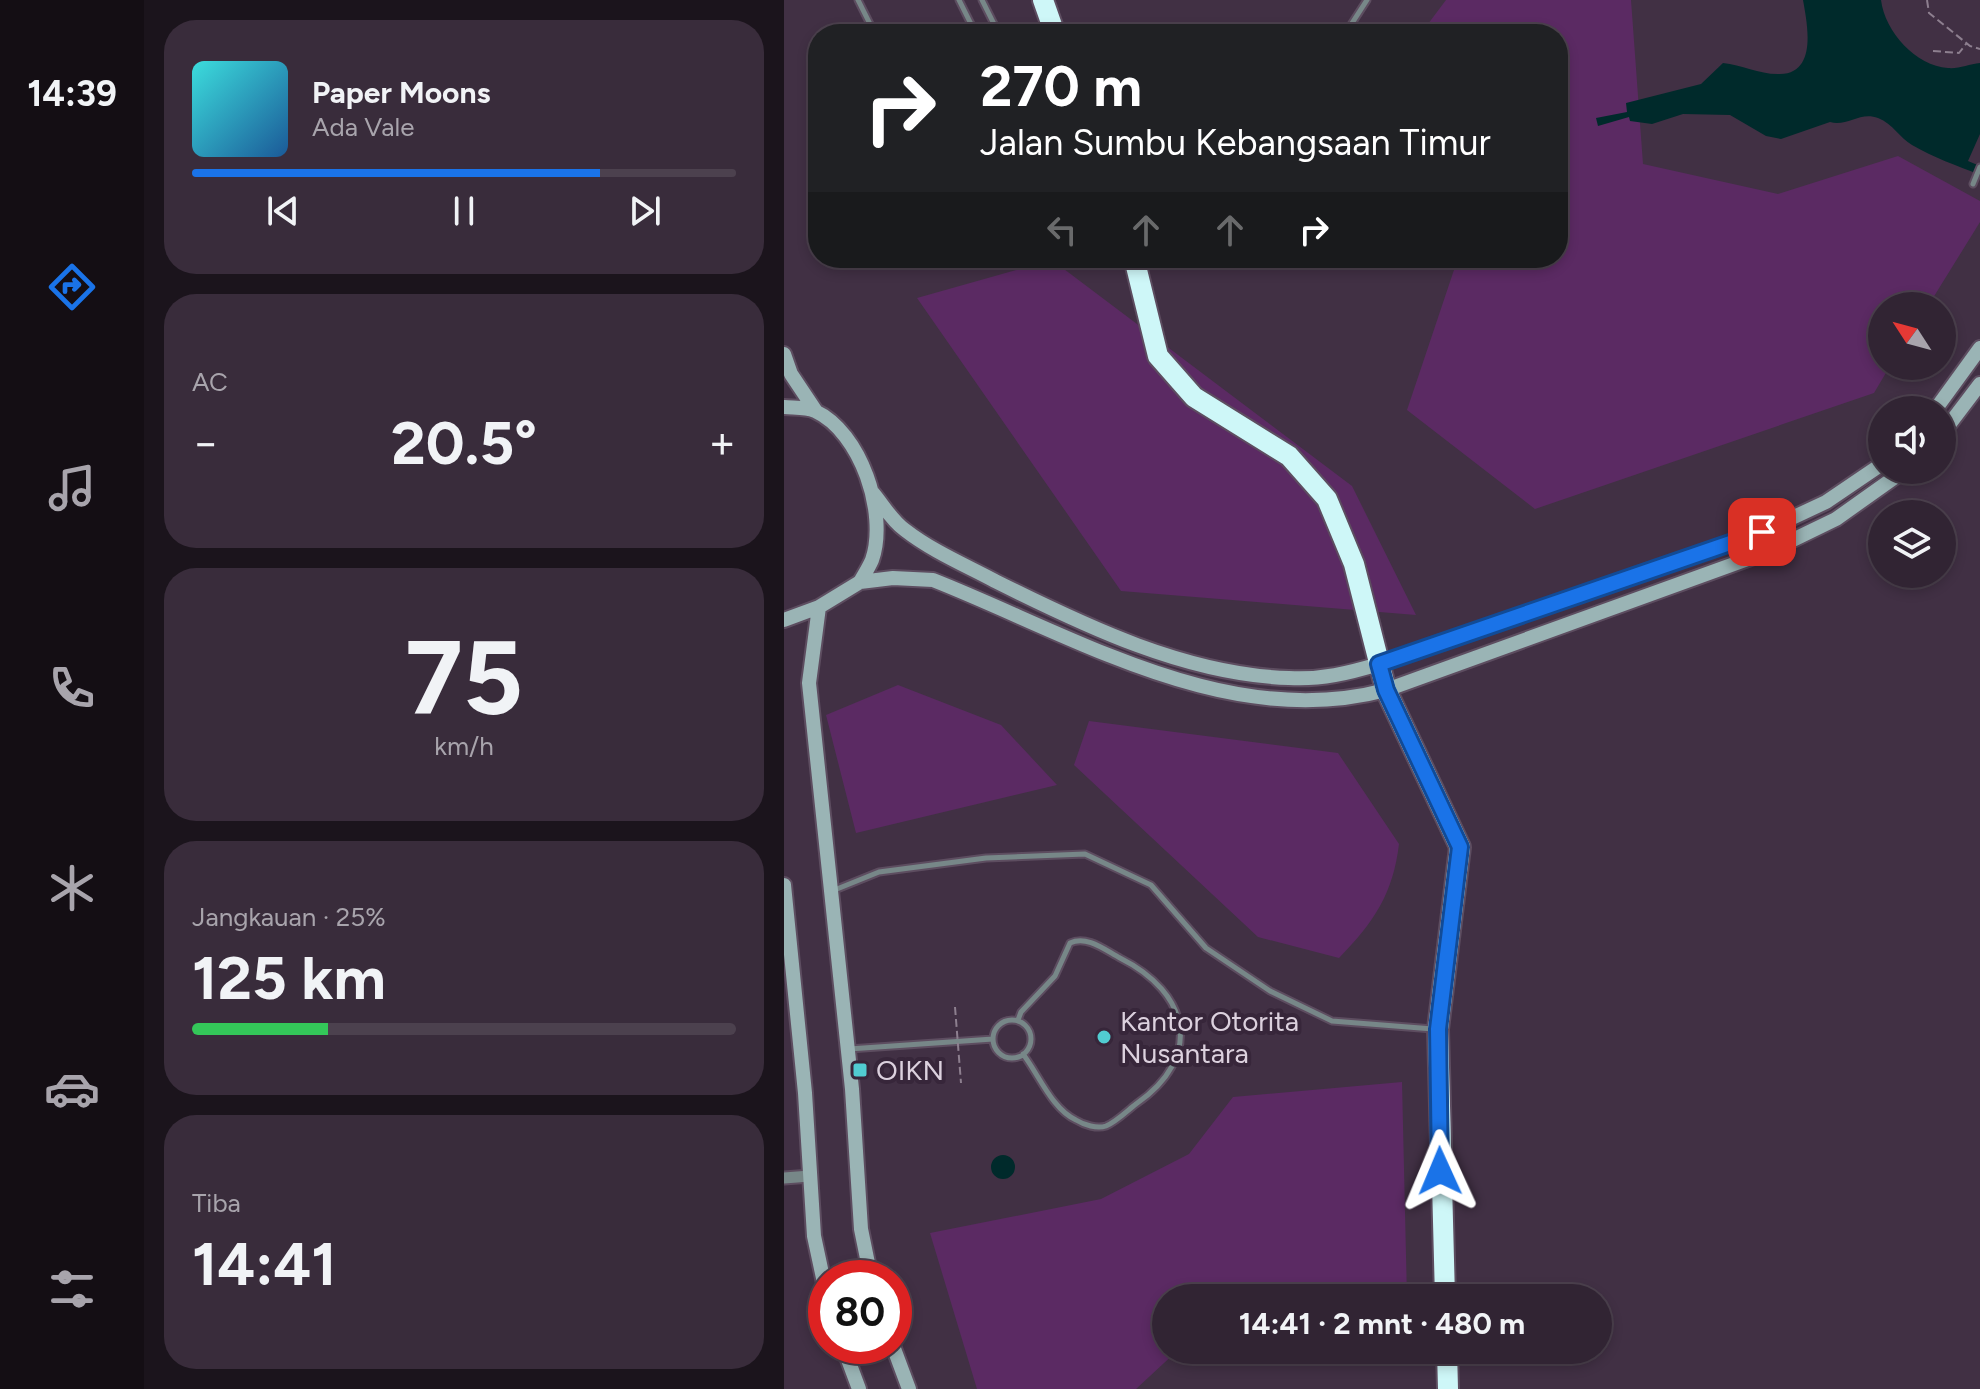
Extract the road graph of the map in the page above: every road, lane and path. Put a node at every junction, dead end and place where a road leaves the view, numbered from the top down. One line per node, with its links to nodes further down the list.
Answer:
1 (858, 0): 7 (lane)
2 (959, 0): 8 (lane)
3 (982, 0): 9 (lane)
4 (1043, 0): 10 (highway)
5 (1367, 0): 11 (lane)
6 (1927, 0): 12 (path)
7 (870, 24)
8 (971, 24)
9 (994, 24)
10 (1051, 24)
11 (1351, 24)
12 (1967, 43): 13 (path); 14 (path)
13 (1980, 49)
14 (1933, 51)
15 (1979, 170): 16 (lane)
16 (1973, 184)
17 (1136, 268): 31 (highway)
18 (1980, 348): 21 (street)
19 (784, 354): 23 (street)
20 (1980, 384): 24 (street)
21 (1945, 396)
22 (784, 407): 23 (street)
23 (815, 410): 27 (street)
24 (1956, 416)
25 (1868, 474): 31 (street)
26 (1885, 484): 32 (street)
27 (873, 493): 28 (street); 31 (street)
28 (860, 582): 29 (street); 32 (street)
29 (819, 607): 30 (street); 34 (street)
30 (784, 620)
31 (1379, 664): 32 (highway)
32 (1386, 690): 38 (highway)
33 (784, 885): 35 (street)
34 (832, 891): 38 (lane); 41 (street)
35 (786, 930): 44 (street)
36 (955, 1007): 40 (path, bridge)
37 (1018, 1020): 39 (lane); 42 (lane); 42 (lane)
38 (1438, 1029): 48 (highway)
39 (993, 1039): 40 (lane); 42 (lane)
40 (956, 1042): 41 (lane); 43 (path, bridge)
41 (848, 1049): 47 (street)
42 (1023, 1054)
43 (961, 1083)
44 (810, 1176): 45 (street); 46 (street)
45 (784, 1178)
46 (819, 1260)
47 (867, 1260)
48 (1445, 1284)
49 (850, 1364): 52 (street)
50 (900, 1364): 53 (street)
51 (1447, 1364): 54 (highway)
52 (859, 1389)
53 (909, 1389)
54 (1448, 1389)

